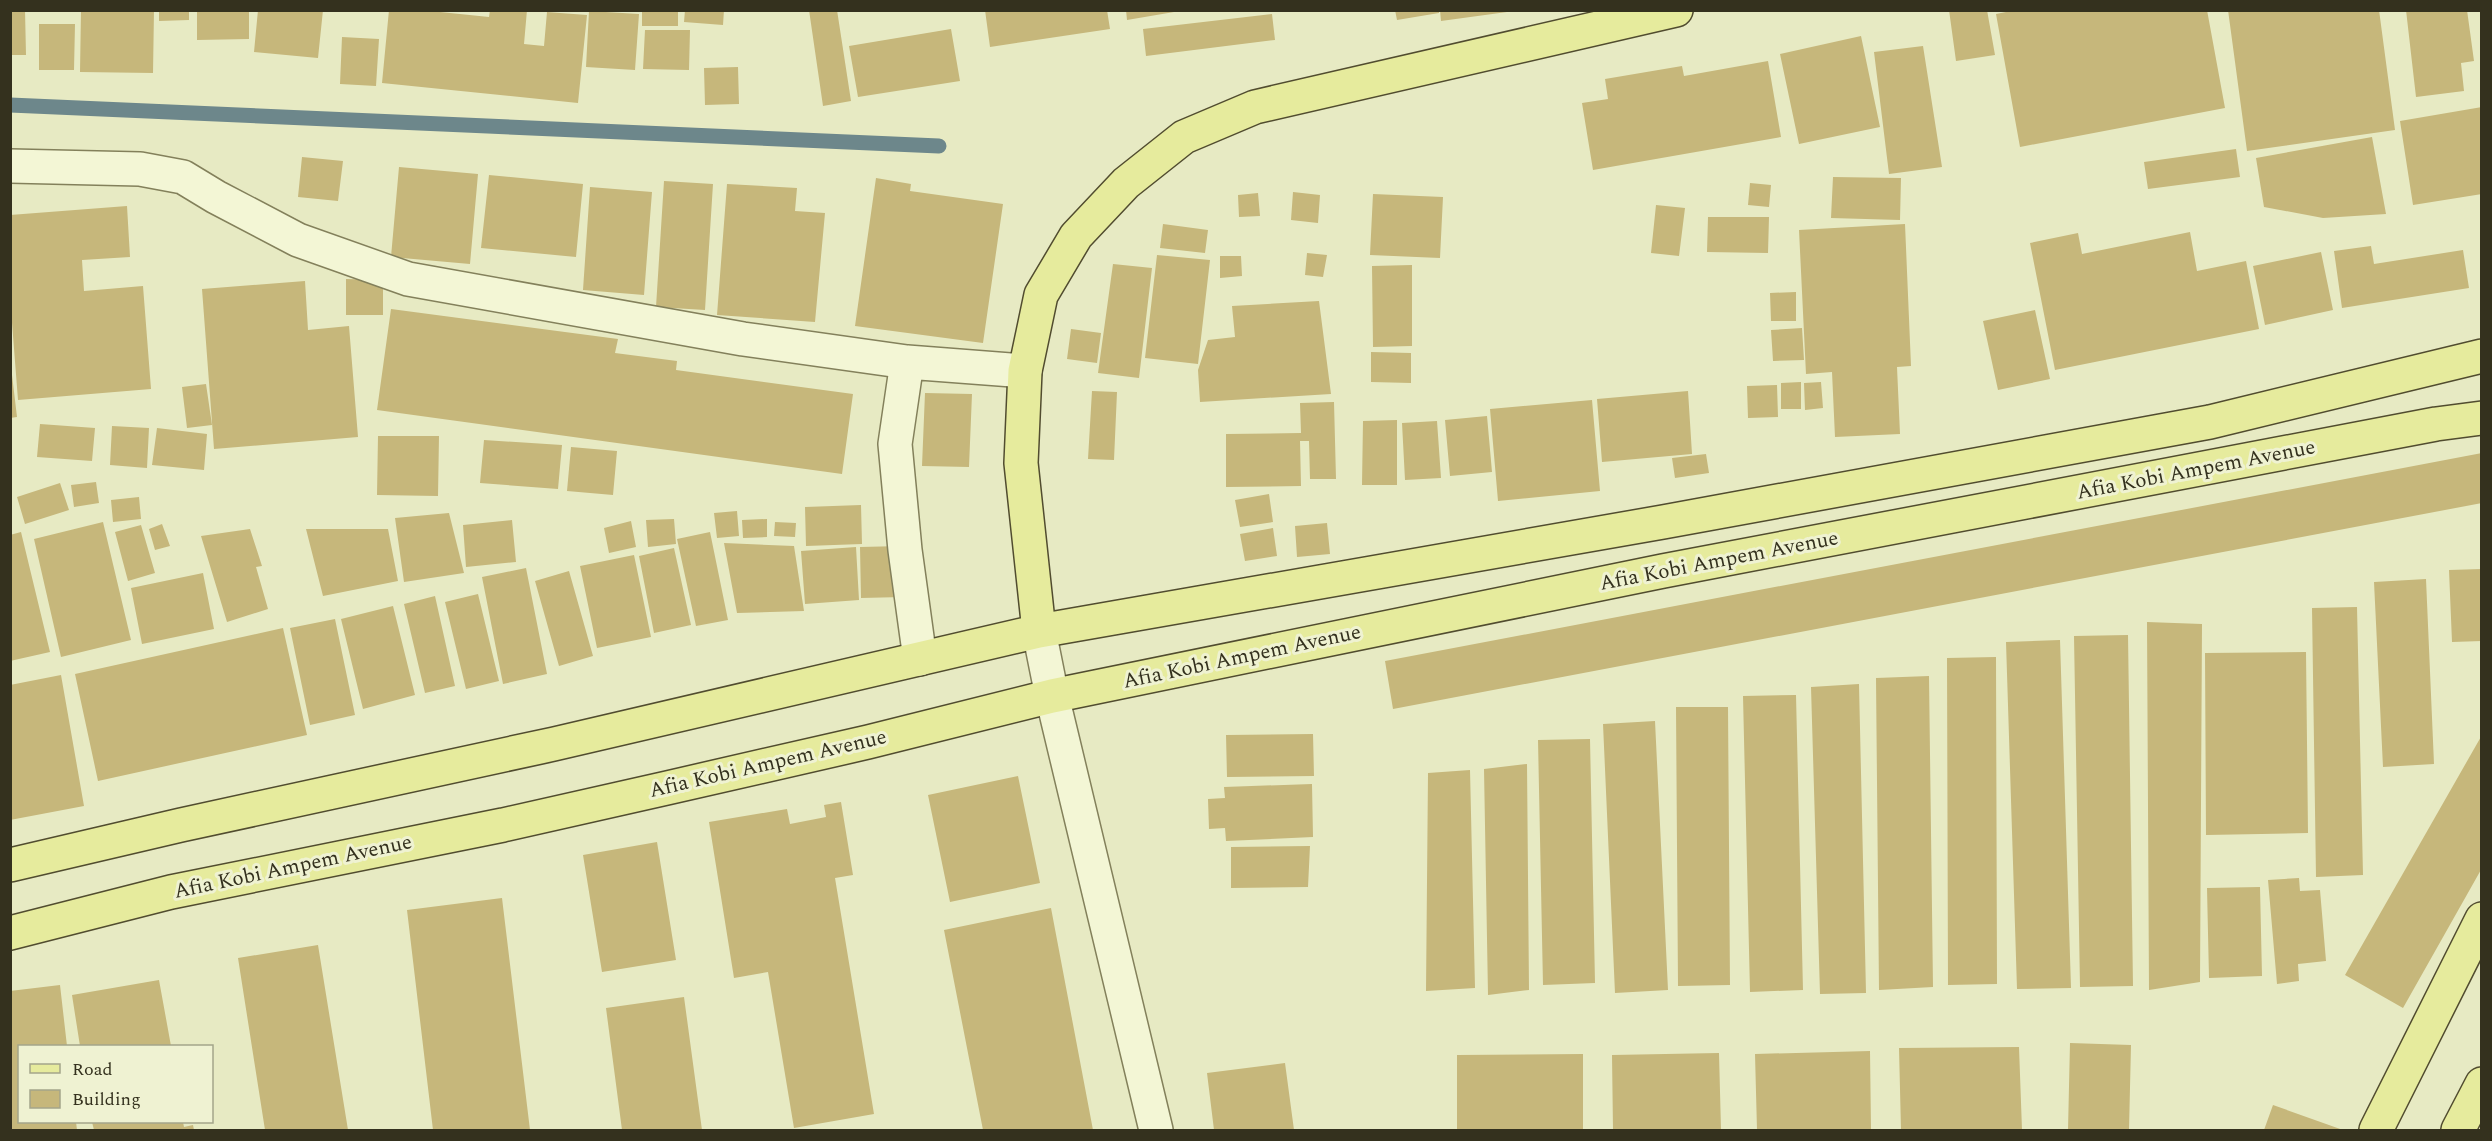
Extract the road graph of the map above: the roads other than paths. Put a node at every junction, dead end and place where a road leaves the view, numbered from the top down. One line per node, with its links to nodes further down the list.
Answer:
1 (1676, 10): 5 (main road)
2 (10, 166): 4 (street)
3 (2481, 356): 7 (main road)
4 (907, 362): 5 (street); 8 (street)
5 (1025, 371): 7 (main road)
6 (2481, 418): 9 (main road, Afia Kobi Ampem Avenue)
7 (1039, 631): 8 (main road); 9 (street)
8 (920, 658): 10 (main road)
9 (1052, 696): 12 (main road, Afia Kobi Ampem Avenue); 15 (street)
10 (10, 865)
11 (2481, 919): 16 (main road)
12 (10, 933)
13 (2481, 1084): 14 (main road)
14 (2462, 1122)
15 (1155, 1131)
16 (2376, 1131)

